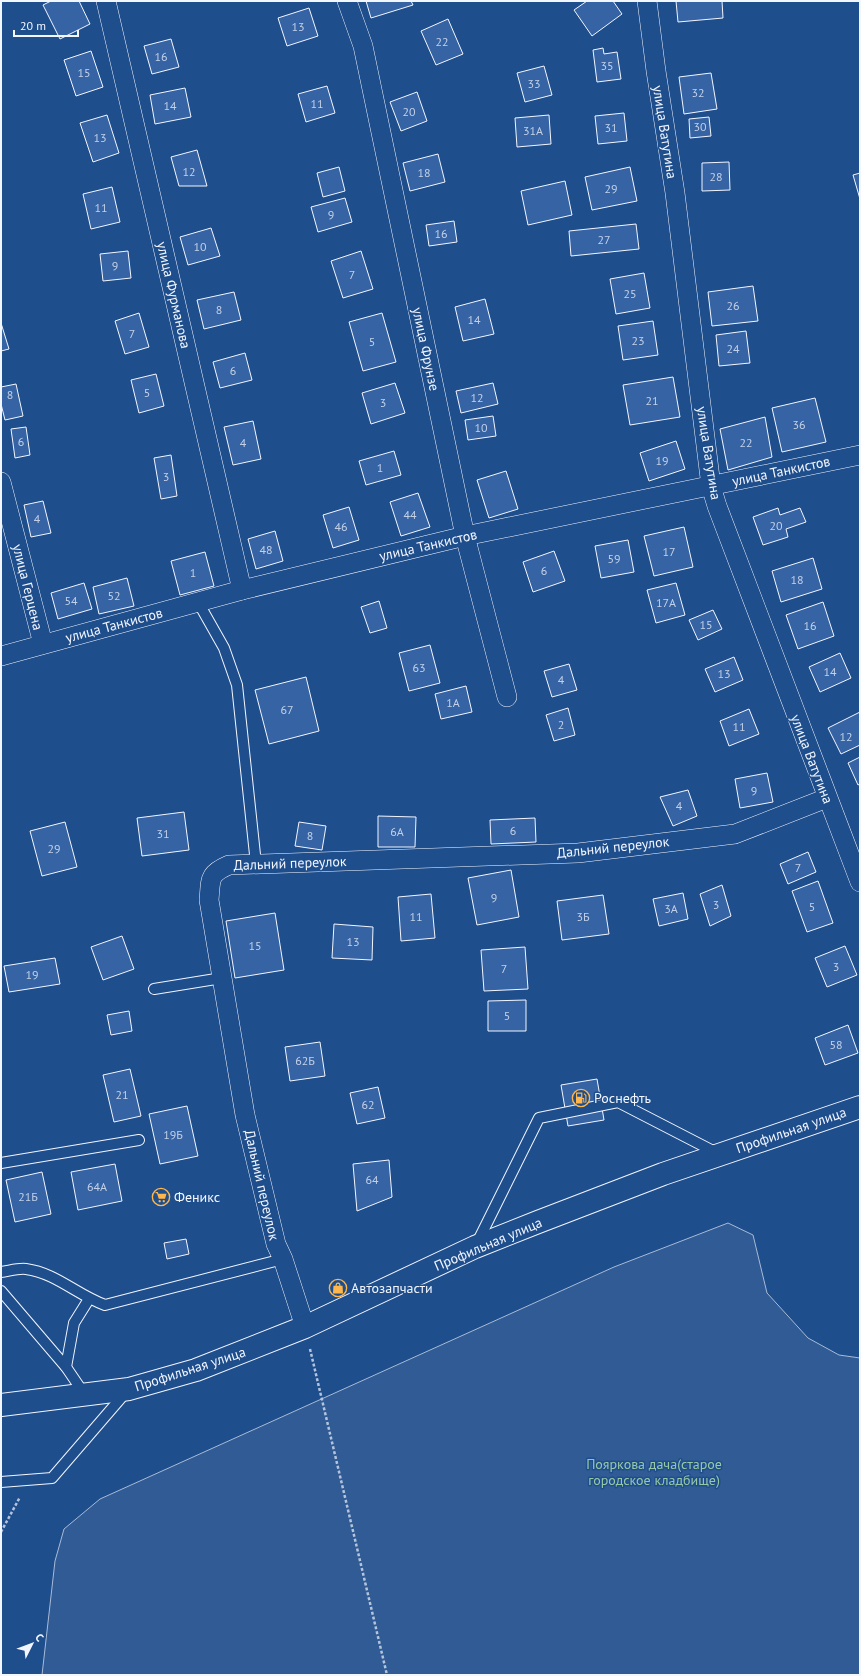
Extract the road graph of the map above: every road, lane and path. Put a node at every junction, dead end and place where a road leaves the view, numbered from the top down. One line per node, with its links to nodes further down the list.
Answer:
1 (106, 1): 8 (street, улица Фурманова)
2 (346, 1): 7 (street, улица Фрунзе)
3 (647, 1): 6 (street, улица Ватутина)
4 (860, 455): 6 (street, улица Танкистов)
5 (1, 482): 10 (street, улица Герцена)
6 (711, 486): 7 (street, улица Танкистов); 13 (street, улица Ватутина)
7 (465, 536): 8 (street, улица Танкистов); 12 (street, улица Фрунзе)
8 (242, 590): 9 (street, улица Танкистов)
9 (198, 602): 10 (street, улица Танкистов); 14 (lane)
10 (43, 644): 11 (street, улица Танкистов)
11 (1, 656)
12 (507, 697)
13 (827, 798): 14 (street, Дальний переулок); 15 (street, улица Ватутина)
14 (256, 864): 16 (street, Дальний переулок)
15 (860, 882)
16 (222, 978): 17 (lane); 23 (street, Дальний переулок)
17 (154, 989)
18 (860, 1107): 20 (main road, Профильная улица)
19 (139, 1140): 21 (lane)
20 (718, 1154): 22 (main road, Профильная улица); 22 (lane)
21 (1, 1163)
22 (475, 1247): 27 (main road, Профильная улица)
23 (283, 1260): 26 (lane); 27 (street, Дальний переулок)
24 (1, 1272): 26 (lane)
25 (1, 1290): 28 (lane)
26 (89, 1299): 28 (lane)
27 (305, 1327): 29 (main road, Профильная улица); 35 (path)
28 (66, 1367): 30 (lane)
29 (129, 1389): 30 (main road, Профильная улица); 32 (lane)
30 (85, 1395): 31 (main road, Профильная улица)
31 (1, 1405)
32 (29, 1480): 33 (lane); 34 (path)
33 (1, 1482)
34 (1, 1532)
35 (387, 1675)

